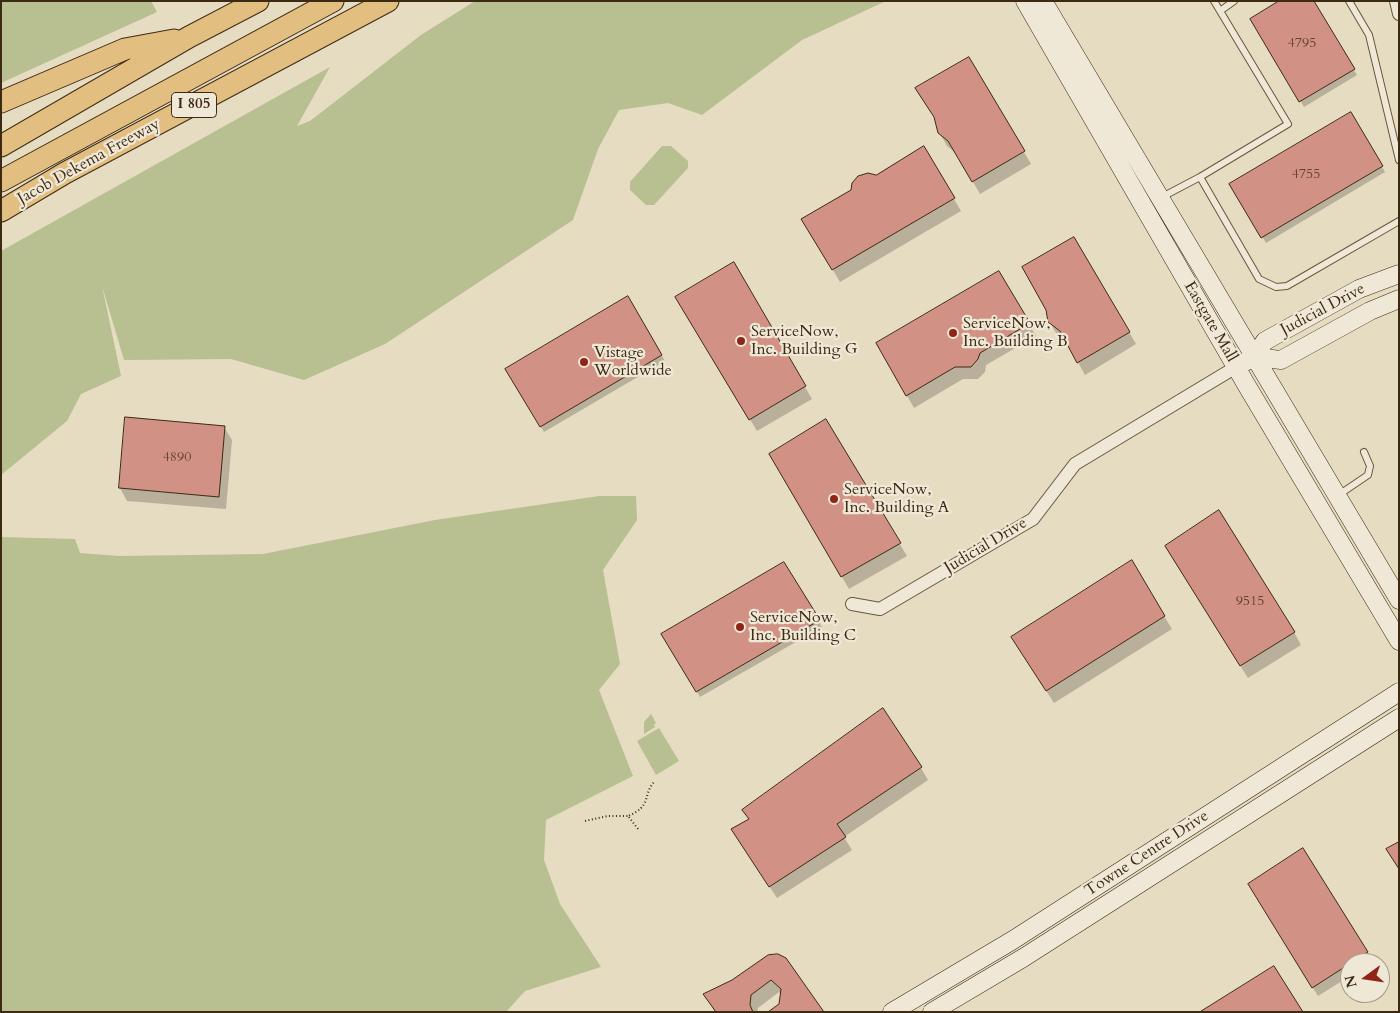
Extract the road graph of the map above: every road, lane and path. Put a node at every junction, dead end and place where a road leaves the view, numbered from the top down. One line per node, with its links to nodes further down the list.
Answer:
1 (258, 1): 13 (highway)
2 (315, 1): 17 (highway)
3 (333, 1): 19 (highway)
4 (388, 1): 21 (highway, Jacob Dekema Freeway / I 805)
5 (1025, 1): 26 (street, Eastgate Mall)
6 (1043, 1): 20 (street, Eastgate Mall)
7 (1214, 1): 11 (lane)
8 (1234, 1): 11 (lane)
9 (1349, 1): 16 (lane)
10 (1396, 1): 12 (street)
11 (1220, 11): 18 (lane)
12 (1399, 14)
13 (189, 37): 14 (highway); 15 (highway)
14 (1, 102)
15 (1, 146)
16 (1399, 160)
17 (1, 168)
18 (1200, 177): 20 (lane); 22 (lane)
19 (1, 181)
20 (1161, 198): 25 (street, Eastgate Mall)
21 (1, 210)
22 (1399, 221)
23 (1399, 274): 25 (street, Judicial Drive)
24 (1399, 300): 25 (street, Judicial Drive)
25 (1254, 357): 26 (street, Judicial Drive); 28 (street, Eastgate Mall)
26 (1236, 367): 30 (street, Judicial Drive); 31 (street, Eastgate Mall)
27 (1364, 452): 28 (lane)
28 (1336, 496): 29 (street, Eastgate Mall)
29 (1399, 600)
30 (852, 604)
31 (1399, 642)
32 (1399, 692): 38 (street, Towne Centre Drive)
33 (1399, 718): 39 (street, Towne Centre Drive)
34 (655, 780): 35 (path)
35 (628, 816): 36 (path); 37 (path)
36 (585, 821)
37 (638, 829)
38 (892, 1012)
39 (932, 1012)

